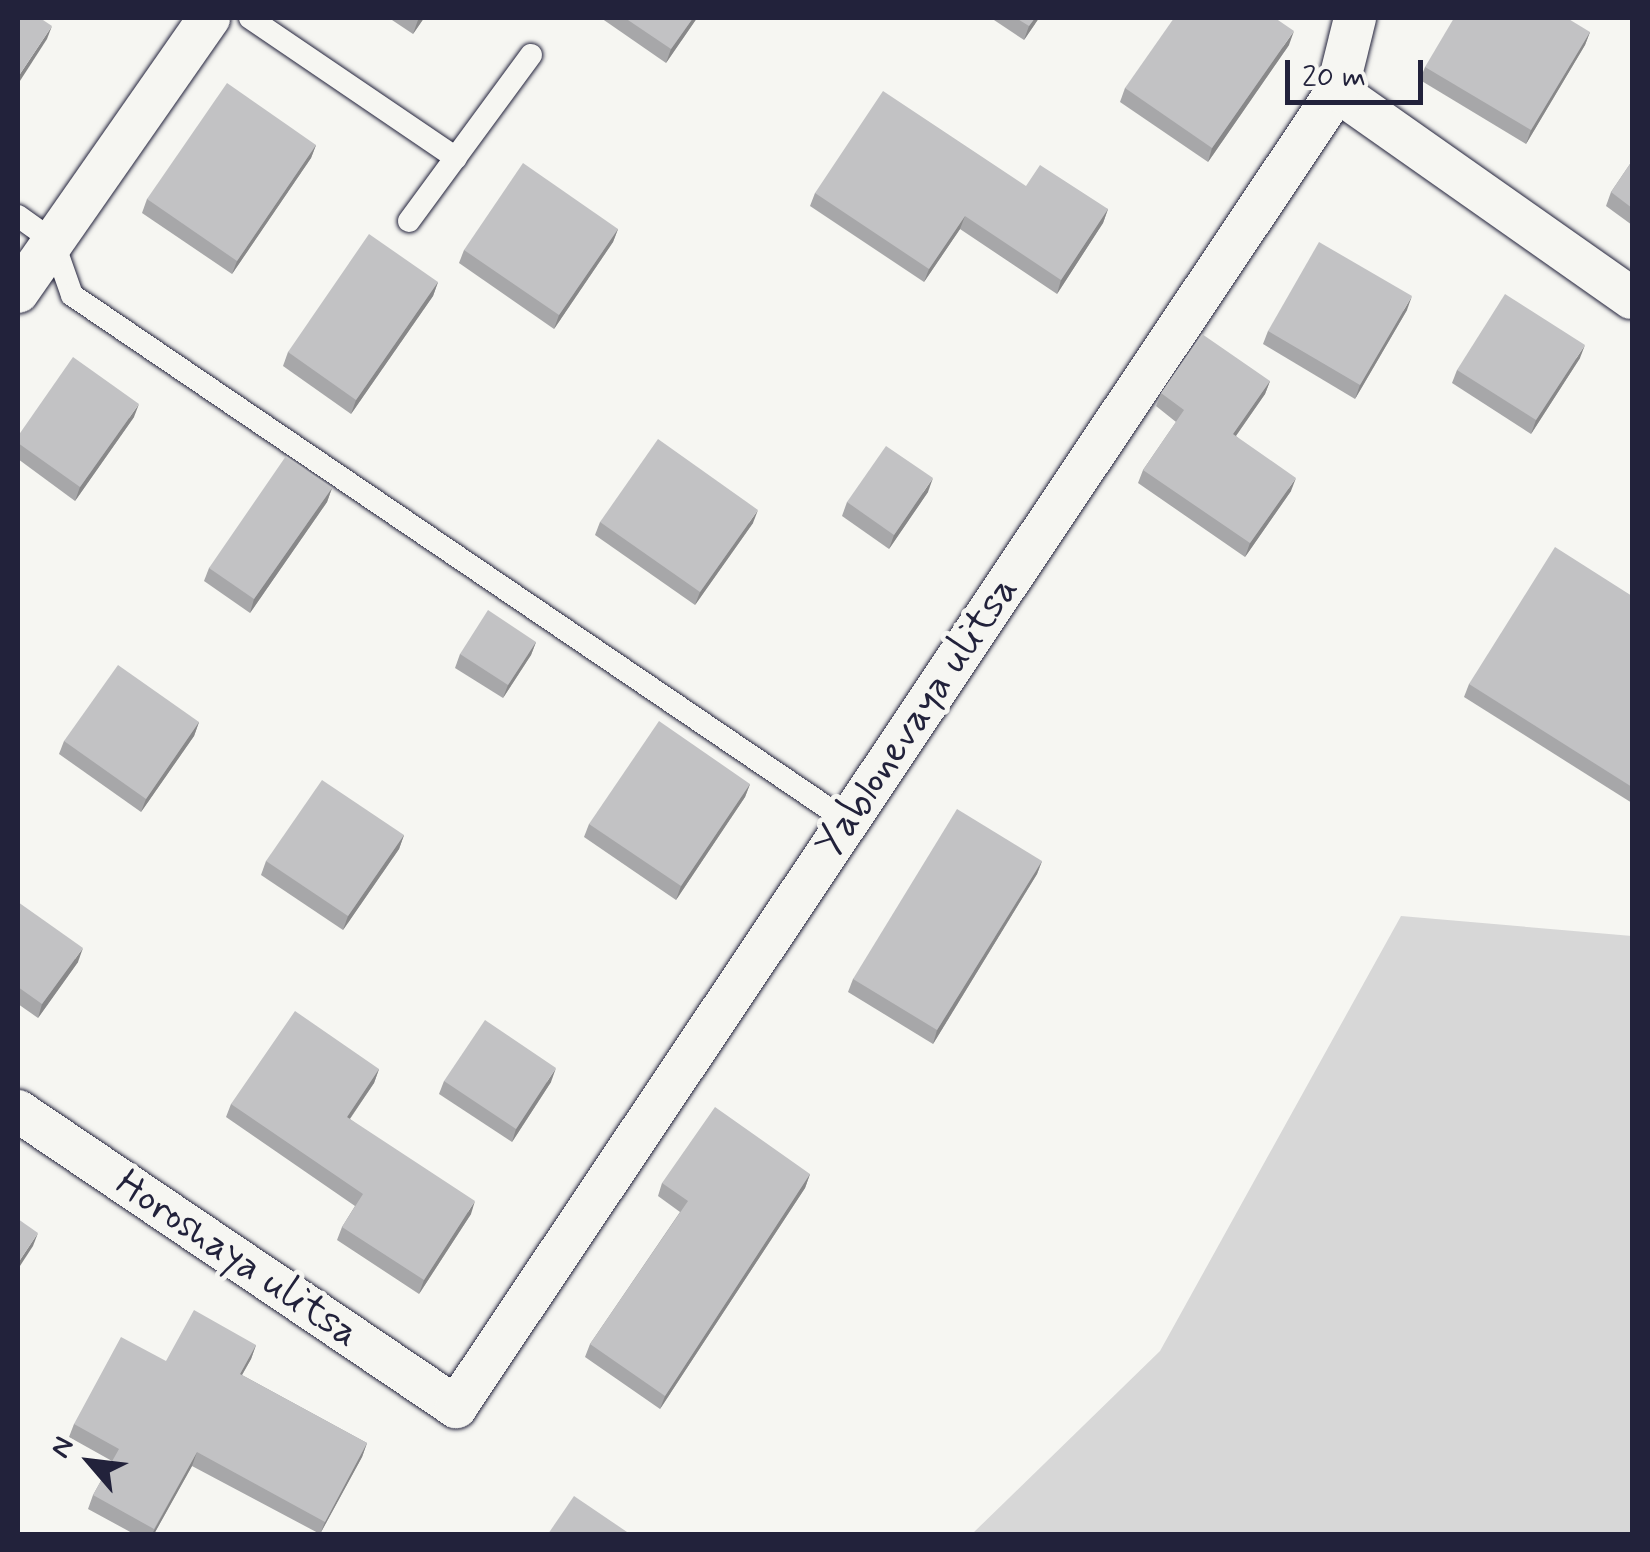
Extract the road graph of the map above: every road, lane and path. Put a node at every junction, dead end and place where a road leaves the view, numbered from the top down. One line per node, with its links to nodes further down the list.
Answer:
1 (209, 18): 9 (street)
2 (250, 18): 6 (lane)
3 (1355, 18): 5 (street, Yablonevaya ulitsa)
4 (530, 55): 6 (lane)
5 (1337, 91): 11 (street); 12 (street, Yablonevaya ulitsa)
6 (456, 158): 8 (lane)
7 (18, 216): 9 (lane)
8 (409, 221)
9 (53, 241): 10 (street); 12 (lane)
10 (18, 292)
11 (1632, 298)
12 (846, 821): 14 (street, Yablonevaya ulitsa)
13 (18, 1111): 14 (street, Horoshaya ulitsa)
14 (456, 1407)

